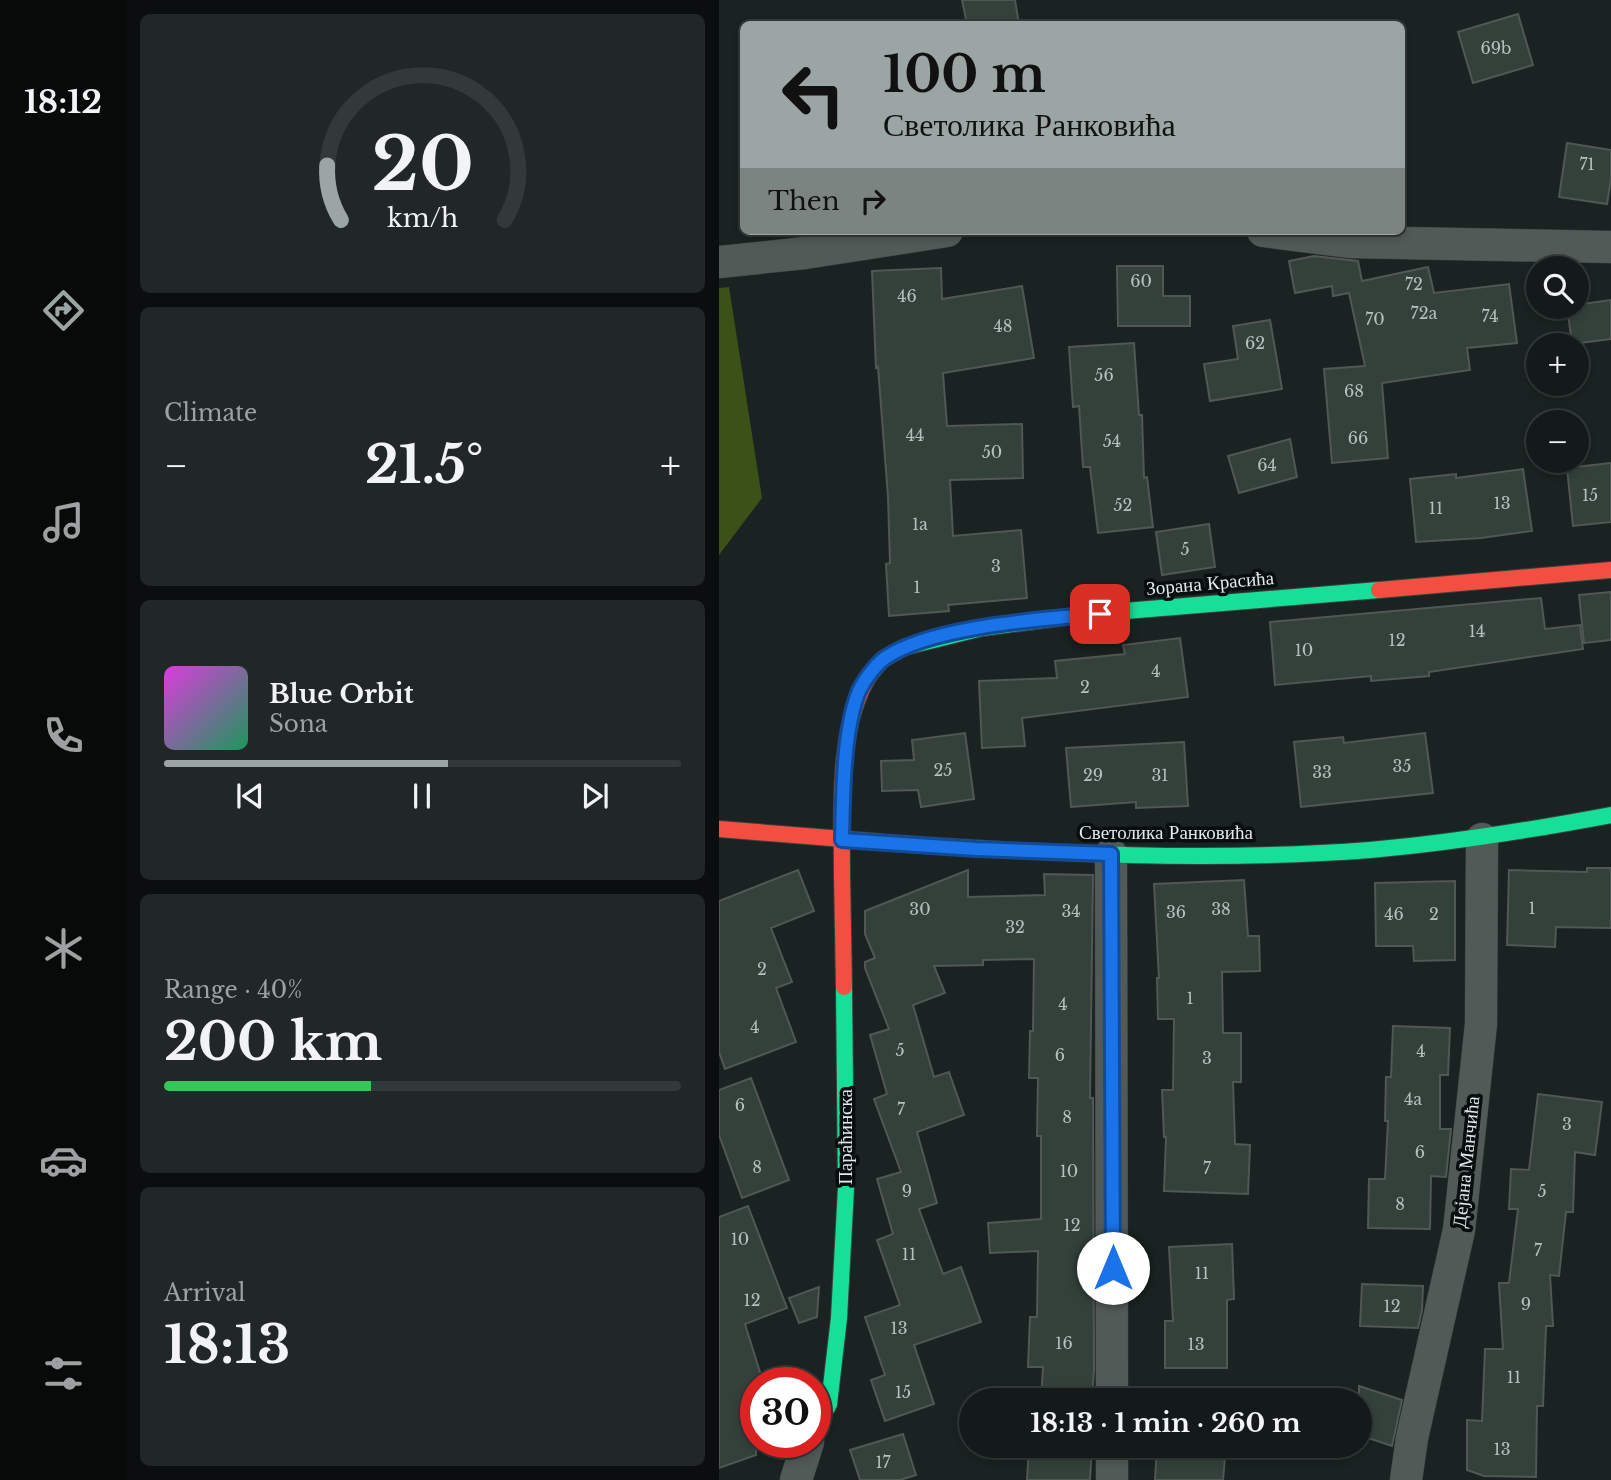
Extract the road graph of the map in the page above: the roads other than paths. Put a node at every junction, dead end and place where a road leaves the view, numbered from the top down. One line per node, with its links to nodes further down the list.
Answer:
1 (921, 235): 4 (street)
2 (1295, 235): 3 (street)
3 (1611, 247)
4 (719, 262)
5 (1611, 570): 9 (street, Зорана Красића)
6 (1611, 816): 8 (street, Светолика Ранковића)
7 (719, 829): 9 (street, Светолика Ранковића)
8 (1482, 839): 10 (street, Светолика Ранковића); 17 (street, Дејана Манчића)
9 (842, 840): 10 (street, Светолика Ранковића); 11 (street, Параћинска)
10 (1111, 854): 12 (street)
11 (831, 1387)
12 (1112, 1388)
13 (803, 1458): 15 (street)
14 (1112, 1458): 16 (street)
15 (795, 1480)
16 (1112, 1480)
17 (1406, 1480)

